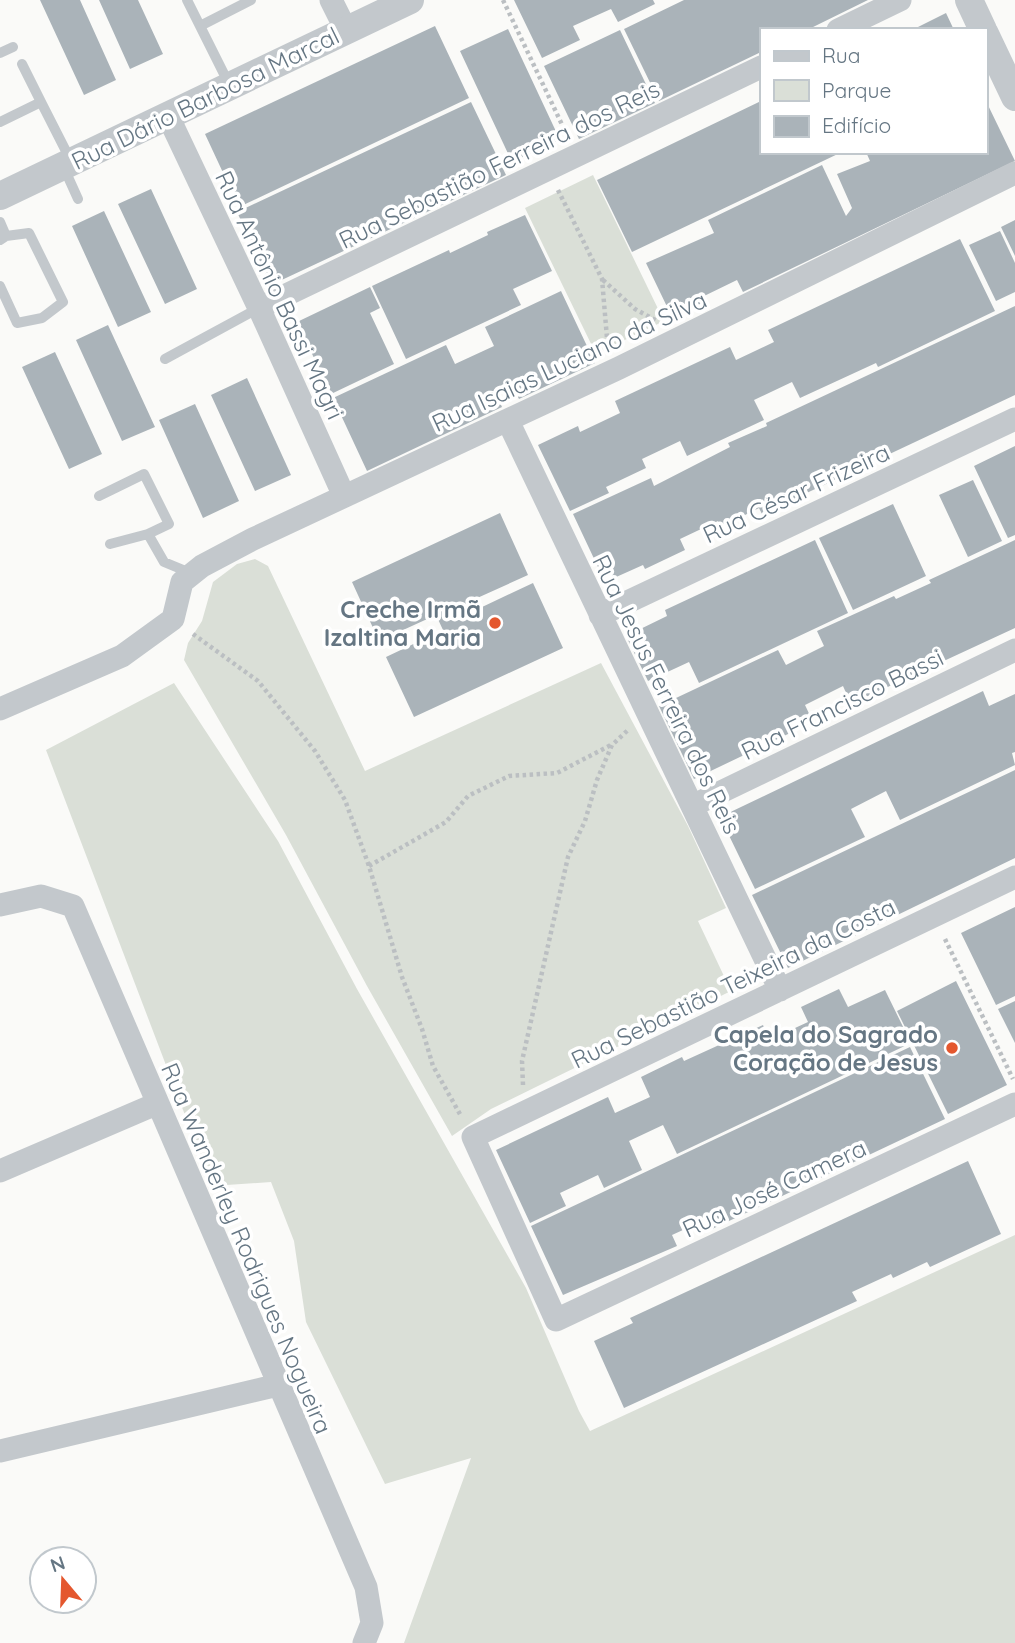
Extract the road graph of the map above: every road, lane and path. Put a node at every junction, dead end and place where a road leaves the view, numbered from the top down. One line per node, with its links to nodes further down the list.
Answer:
1 (187, 0): 8 (lane)
2 (251, 0): 8 (lane)
3 (331, 0): 11 (street)
4 (410, 0): 11 (street, Rua Dário Barbosa Marcal)
5 (503, 0): 22 (path)
6 (900, 0): 9 (street)
7 (969, 0): 10 (street)
8 (200, 26): 17 (lane)
9 (842, 28)
10 (982, 28)
11 (346, 30): 17 (street, Rua Dário Barbosa Marcal)
12 (987, 38): 18 (street)
13 (13, 47): 14 (lane)
14 (0, 54)
15 (22, 64): 19 (lane)
16 (760, 67): 24 (street, Rua Sebastião Ferreira dos Reis)
17 (230, 86): 20 (street, Rua Dário Barbosa Marcal)
18 (1015, 97)
19 (41, 102): 21 (lane); 23 (lane)
20 (168, 116): 23 (street, Rua Dário Barbosa Marcal); 32 (street, Rua Antônio Bassi Magri)
21 (0, 122)
22 (570, 141)
23 (67, 163): 26 (street, Rua Dário Barbosa Marcal); 27 (lane)
24 (548, 170): 30 (path); 32 (street, Rua Sebastião Ferreira dos Reis)
25 (1015, 173): 33 (street, Rua Isaias Luciano da Silva)
26 (0, 196)
27 (78, 199)
28 (0, 222): 29 (lane)
29 (3, 238): 31 (lane)
30 (602, 279): 33 (path); 35 (path)
31 (0, 286)
32 (259, 308): 34 (lane); 39 (street, Rua Antônio Bassi Magri)
33 (685, 336): 35 (street, Rua Isaias Luciano da Silva)
34 (165, 359)
35 (619, 368): 37 (street, Rua Isaias Luciano da Silva)
36 (1015, 419): 43 (street, Rua César Frizeira)
37 (508, 421): 39 (street, Rua Isaias Luciano da Silva); 43 (street, Rua Jesus Ferreira dos Reis)
38 (99, 496): 40 (lane)
39 (344, 496): 42 (street, Rua Isaias Luciano da Silva)
40 (148, 534): 41 (lane); 42 (lane)
41 (110, 544)
42 (193, 573): 44 (street)
43 (600, 615): 46 (street, Rua Jesus Ferreira dos Reis)
44 (173, 619): 47 (street); 50 (path)
45 (1015, 650): 49 (street, Rua Francisco Bassi)
46 (644, 705): 48 (path); 49 (street, Rua Jesus Ferreira dos Reis)
47 (0, 709)
48 (612, 745): 50 (path); 58 (path)
49 (692, 806): 54 (street, Rua Jesus Ferreira dos Reis)
50 (369, 866): 59 (path)
51 (1015, 877): 53 (street, Rua Sebastião Teixeira da Costa)
52 (0, 905): 56 (street, Rua Wanderley Rodrigues Nogueira)
53 (934, 916): 54 (street, Rua Sebastião Teixeira da Costa); 55 (path)
54 (780, 990): 58 (street, Rua Sebastião Teixeira da Costa)
55 (1015, 1084)
56 (156, 1104): 60 (street); 61 (street, Rua Wanderley Rodrigues Nogueira)
57 (1015, 1104): 59 (street, Rua José Camera)
58 (530, 1110): 59 (street, Rua Sebastião Teixeira da Costa)
59 (473, 1137)
60 (0, 1171)
61 (278, 1385): 62 (street); 63 (street, Rua Wanderley Rodrigues Nogueira)
62 (0, 1451)
63 (365, 1643)

